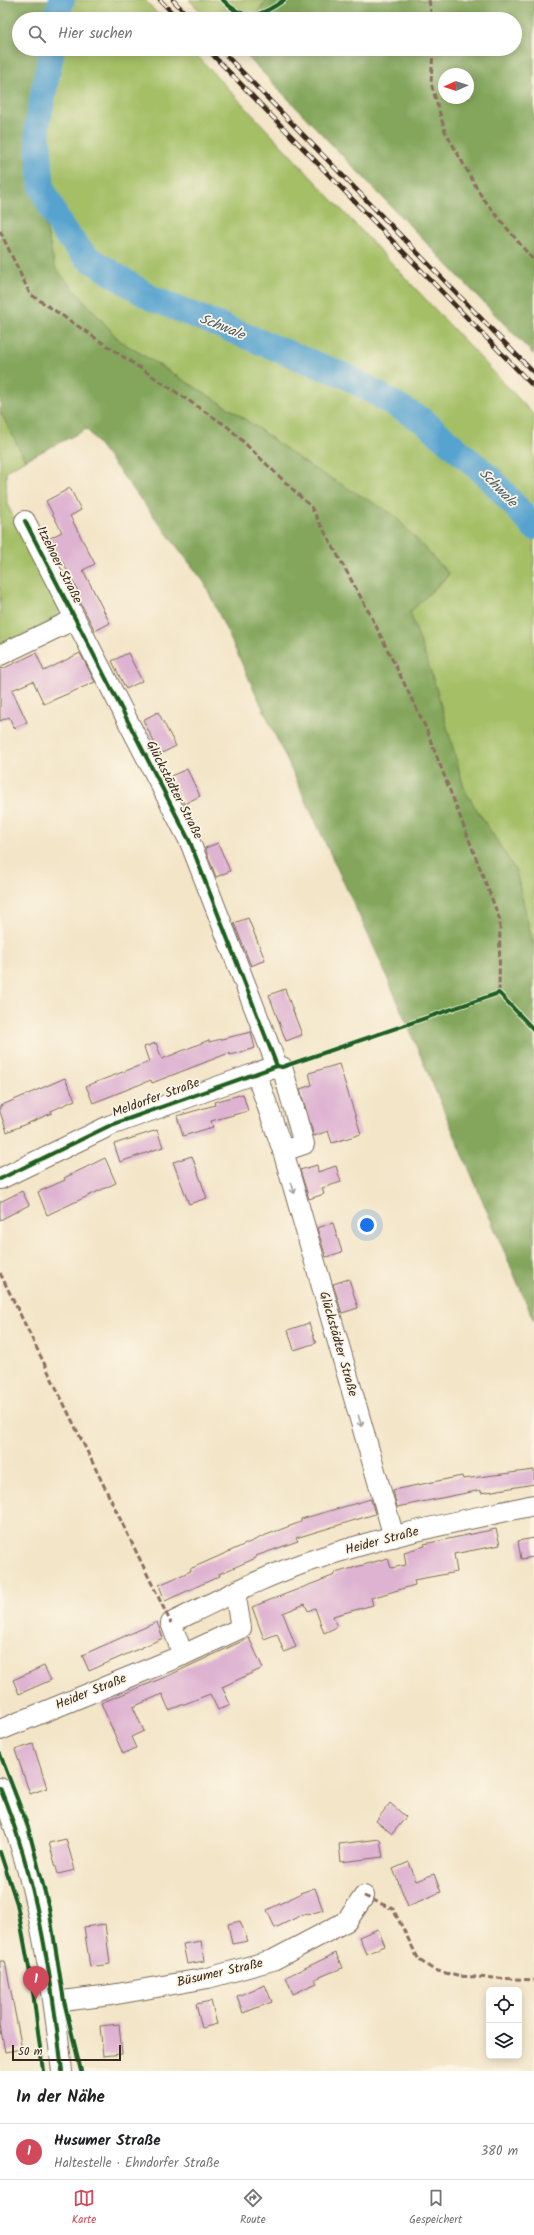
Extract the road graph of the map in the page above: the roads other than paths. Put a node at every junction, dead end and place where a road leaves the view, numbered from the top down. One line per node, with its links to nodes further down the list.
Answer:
1 (25, 521): 2 (street, Itzehoer Straße)
2 (75, 619): 3 (street, Itzehoer Straße); 4 (street, Glückstädter Straße)
3 (0, 655)
4 (277, 1066): 5 (street); 6 (street, Glückstädter Straße)
5 (256, 1073): 6 (street, Glückstädter Straße); 7 (street, Meldorfer Straße)
6 (283, 1151): 9 (street, Glückstädter Straße, one-way to 9)
7 (0, 1179)
8 (534, 1505): 9 (street, Heider Straße)
9 (394, 1537): 10 (street, Heider Straße)
10 (234, 1592): 11 (street, Heider Straße); 11 (street, Heider Straße)
11 (183, 1655): 12 (street, Heider Straße)
12 (0, 1730)
13 (0, 1788): 15 (street)
14 (364, 1896): 15 (street, Büsumer Straße)
15 (54, 2002): 16 (street)
16 (62, 2071)

